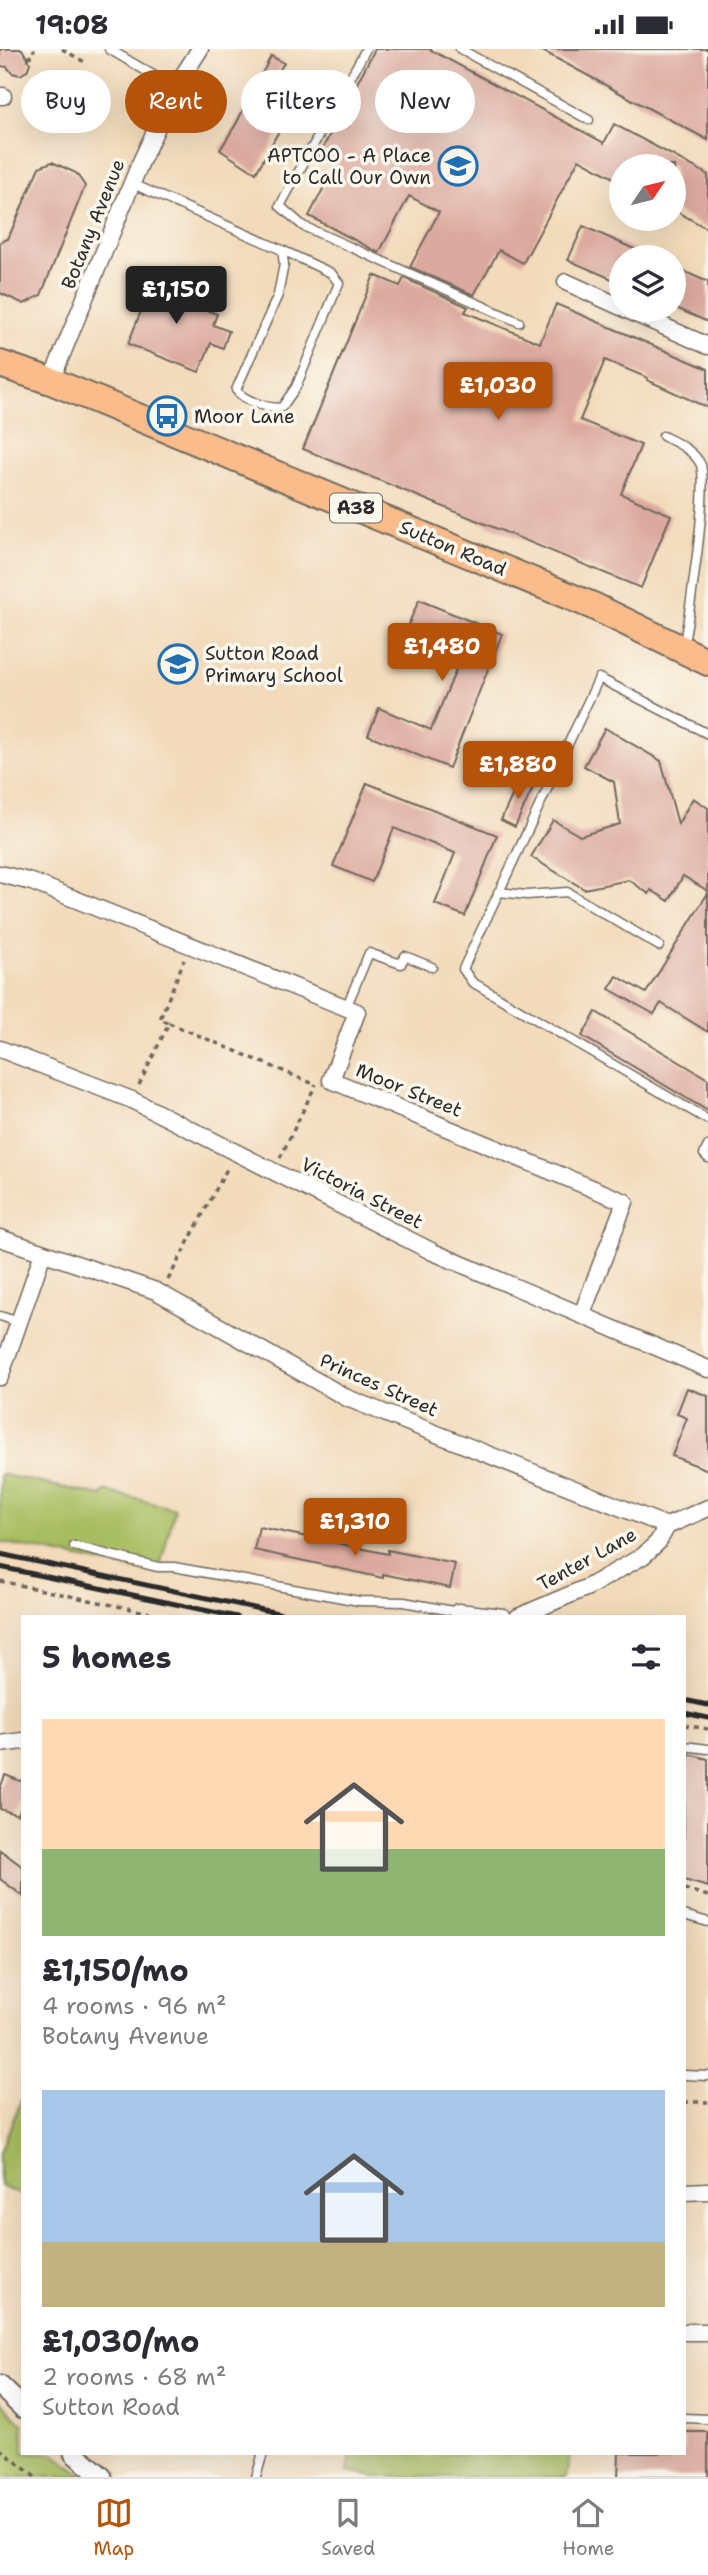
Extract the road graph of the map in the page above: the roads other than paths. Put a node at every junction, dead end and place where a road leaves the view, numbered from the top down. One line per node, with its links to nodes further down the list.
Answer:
1 (109, 49): 5 (lane)
2 (200, 49): 6 (street, Botany Avenue)
3 (366, 49): 13 (lane)
4 (460, 49): 7 (lane)
5 (145, 70)
6 (187, 70)
7 (589, 120)
8 (155, 133): 9 (street, Botany Avenue)
9 (133, 184): 10 (lane); 17 (street, Botany Avenue)
10 (282, 250): 10 (lane)
11 (566, 282): 12 (street)
12 (609, 302)
13 (519, 322)
14 (654, 322): 15 (street)
15 (708, 346)
16 (0, 364): 17 (highway, Sutton Road / A38)
17 (51, 381): 19 (highway, Sutton Road / A38)
18 (663, 436): 19 (lane)
19 (684, 650): 20 (highway, Sutton Road / A38)
20 (708, 662)
21 (708, 734): 23 (lane)
22 (0, 874): 26 (street)
23 (498, 892): 24 (lane); 28 (lane)
24 (659, 946)
25 (432, 967): 26 (lane)
26 (346, 1008): 33 (street, Moor Street)
27 (0, 1049): 33 (street, Victoria Street)
28 (708, 1120)
29 (708, 1146): 30 (lane)
30 (708, 1158)
31 (0, 1238): 32 (street, Princes Street)
32 (43, 1253): 35 (street); 39 (street, Princes Street)
33 (582, 1314): 36 (street, Victoria Street)
34 (0, 1316): 35 (lane)
35 (19, 1322): 37 (street)
36 (708, 1369)
37 (0, 1377)
38 (708, 1508): 39 (street)
39 (667, 1526): 43 (street, Tenter Lane)
40 (74, 1546): 41 (lane)
41 (457, 1612): 42 (street)
42 (485, 1615)
43 (523, 1615)
44 (21, 1741): 45 (street)
45 (0, 1744)
46 (686, 1746): 47 (lane)
47 (708, 1749)
48 (686, 1916): 49 (lane)
49 (708, 1922)
50 (686, 2075): 51 (lane)
51 (708, 2076)
52 (686, 2192): 53 (street)
53 (708, 2192)
54 (686, 2332): 55 (street)
55 (708, 2332)
56 (0, 2386): 57 (street)
57 (21, 2406)
58 (686, 2418): 59 (lane)
59 (708, 2419)
60 (76, 2455): 62 (street)
61 (262, 2455): 63 (lane)
62 (102, 2477)
63 (256, 2477)

